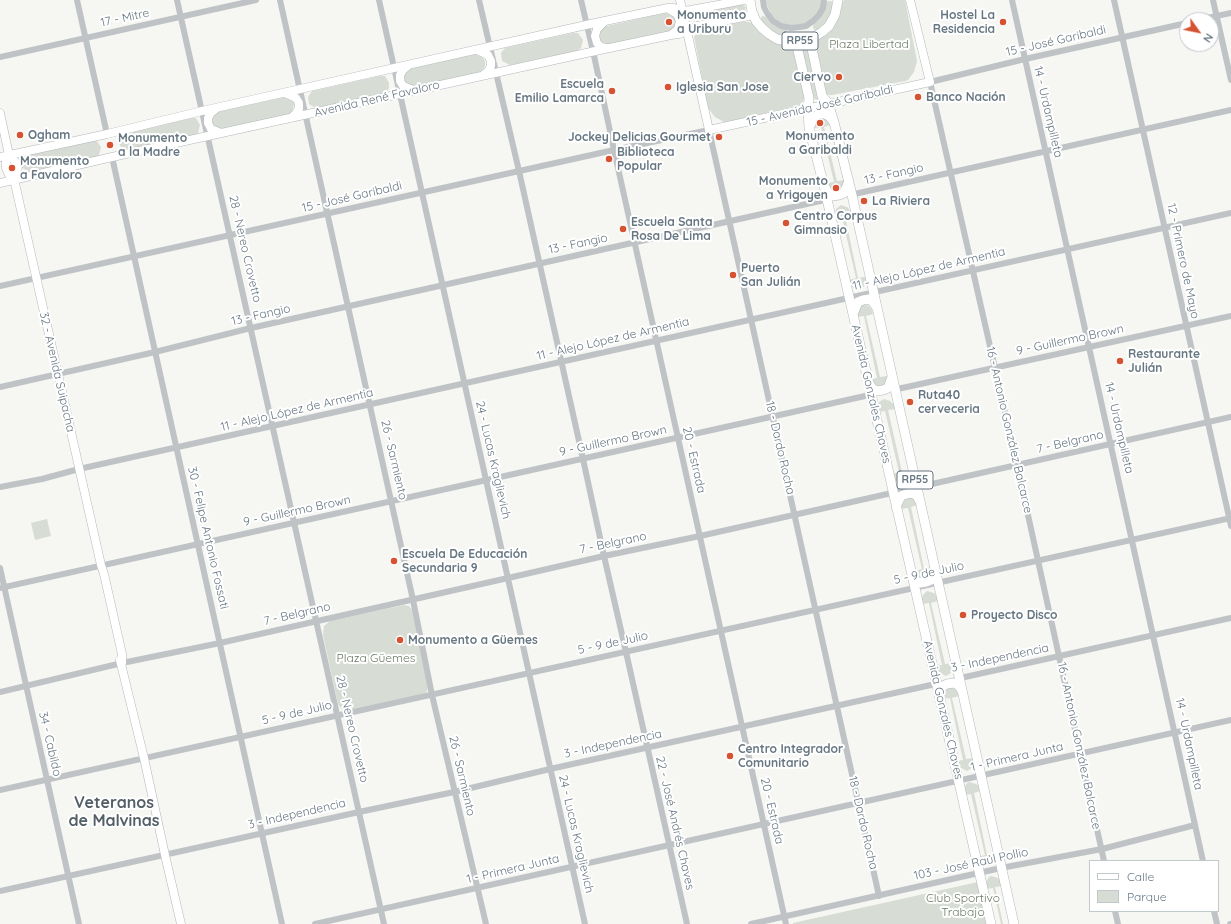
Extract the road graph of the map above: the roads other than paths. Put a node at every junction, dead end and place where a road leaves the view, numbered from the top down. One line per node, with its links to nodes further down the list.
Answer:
1 (77, 0): 33 (street)
2 (177, 0): 24 (street, 28 - Nereo Crovetto)
3 (256, 0): 24 (street, 17 - Mitre)
4 (280, 0): 48 (street, 26 - Sarmiento)
5 (379, 0): 43 (street, 24 - Lucas Kraglievich)
6 (479, 0): 36 (street, 22 - José Andrés Chaves)
7 (581, 0): 27 (street, 20 - Estrada)
8 (680, 0): 19 (main road, 18 - Dardo Rocha)
9 (744, 0): 19 (main road)
10 (750, 0): 22 (main road, RP55)
11 (763, 0): 29 (street)
12 (824, 0): 29 (street)
13 (838, 0): 34 (main road, RP55)
14 (910, 0): 47 (main road, 16 - Antonio González Balcarce)
15 (1012, 0): 41 (street, 14 - Urdampilleta)
16 (1114, 0): 32 (street, 12 - Primero de Mayo)
17 (1213, 0): 20 (street)
18 (668, 8): 19 (main road); 25 (main road); 31 (main road)
19 (683, 11): 30 (main road, 18 - Dardo Rocha)
20 (1216, 12)
21 (1231, 13): 23 (street)
22 (754, 15): 30 (main road, Avenida René Favaloro); 35 (main road, RP55)
23 (1219, 16)
24 (181, 17): 33 (street, 17 - Mitre); 56 (street, 28 - Nereo Crovetto)
25 (604, 22): 27 (main road); 37 (main road)
26 (1179, 24): 32 (street, 15 - José Garibaldi)
27 (586, 25): 36 (main road); 39 (street, 20 - Estrada)
28 (1219, 25): 46 (street)
29 (793, 28): 35 (street, Avenida Gonzales Chaves)
30 (687, 32): 31 (main road, Avenida René Favaloro); 62 (main road, 18 - Dardo Rocha)
31 (671, 35): 37 (main road, Avenida René Favaloro)
32 (1123, 37): 41 (street, 15 - José Garibaldi); 63 (street, 12 - Primero de Mayo)
33 (86, 38): 40 (street, 17 - Mitre); 65 (street)
34 (810, 39): 35 (main road, RP55); 52 (main road, Avenida Gonzales Chaves / RP55)
35 (796, 42): 54 (main road, Avenida Gonzales Chaves / RP55)
36 (490, 47): 38 (main road); 44 (street, 22 - José Andrés Chaves)
37 (607, 48): 39 (main road, Avenida René Favaloro)
38 (476, 50): 42 (main road); 45 (main road)
39 (593, 51): 44 (main road, Avenida René Favaloro); 67 (street, 20 - Estrada)
40 (0, 57)
41 (1025, 58): 47 (street, 15 - José Garibaldi); 68 (street, 14 - Urdampilleta)
42 (410, 65): 43 (main road); 49 (main road)
43 (394, 68): 48 (main road); 51 (street, 24 - Lucas Kraglievich)
44 (497, 72): 45 (main road, Avenida René Favaloro); 72 (street, 22 - José Andrés Chaves)
45 (483, 75): 49 (main road, Avenida René Favaloro)
46 (1231, 80)
47 (930, 82): 52 (main road, 15 - Avenida José Garibaldi); 73 (street, 16 - Antonio González Balcarce)
48 (299, 90): 50 (main road); 58 (street, 26 - Sarmiento)
49 (414, 90): 51 (main road, Avenida René Favaloro)
50 (284, 93): 53 (main road); 59 (main road)
51 (400, 94): 58 (main road, Avenida René Favaloro); 78 (street, 24 - Lucas Kraglievich)
52 (828, 103): 54 (main road, 15 - Avenida José Garibaldi); 60 (main road, Avenida Gonzales Chaves / RP55)
53 (217, 108): 56 (main road); 64 (main road)
54 (808, 110): 61 (main road, Avenida Gonzales Chaves / RP55); 62 (main road, 15 - Avenida José Garibaldi)
55 (1231, 110): 63 (street, 13 - Fangio)
56 (202, 111): 65 (main road); 66 (street, 28 - Nereo Crovetto)
57 (0, 113): 69 (main road, 32 - Avenida Suipacha)
58 (305, 115): 59 (main road, Avenida René Favaloro); 81 (street, 26 - Sarmiento)
59 (290, 118): 64 (main road, Avenida René Favaloro)
60 (834, 122): 61 (main road); 75 (main road, Avenida Gonzales Chaves / RP55)
61 (809, 128): 77 (main road, Avenida Gonzales Chaves / RP55)
62 (709, 130): 67 (street, 15 - José Garibaldi); 83 (street, 18 - Dardo Rocha)
63 (1143, 130): 68 (street, 13 - Fangio); 84 (street, 12 - Primero de Mayo)
64 (221, 133): 66 (main road, Avenida René Favaloro)
65 (107, 134): 69 (main road)
66 (208, 136): 71 (main road, Avenida René Favaloro); 85 (street, 28 - Nereo Crovetto)
67 (614, 150): 72 (street, 15 - José Garibaldi); 86 (street, 20 - Estrada)
68 (1046, 152): 73 (street, 13 - Fangio); 87 (street, 14 - Urdampilleta)
69 (9, 155): 70 (main road); 74 (main road, 32 - Avenida Suipacha)
70 (0, 157)
71 (112, 157): 74 (main road, Avenida René Favaloro); 88 (street, 30 - Felipe Antonio Fossati)
72 (519, 171): 78 (street, 15 - José Garibaldi); 89 (street, 22 - José Andrés Chaves)
73 (951, 173): 79 (street, 13 - Fangio); 90 (street, 16 - Antonio González Balcarce)
74 (14, 179): 76 (main road, Avenida René Favaloro); 91 (main road, 32 - Avenida Suipacha)
75 (849, 181): 77 (main road); 79 (main road, Avenida Gonzales Chaves / RP55)
76 (0, 183)
77 (824, 186): 80 (main road, Avenida Gonzales Chaves / RP55)
78 (422, 192): 81 (street, 15 - José Garibaldi); 93 (street, 24 - Lucas Kraglievich)
79 (852, 195): 80 (street, 13 - Fangio); 94 (main road, Avenida Gonzales Chaves / RP55)
80 (827, 200): 83 (street, 13 - Fangio); 95 (main road, Avenida Gonzales Chaves / RP55)
81 (328, 213): 85 (street, 15 - José Garibaldi); 96 (street, 26 - Sarmiento)
82 (1231, 213): 84 (street, 11 - Alejo López de Armentia)
83 (730, 222): 86 (street, 13 - Fangio); 100 (street, 18 - Dardo Rocha)
84 (1165, 228): 87 (street, 11 - Alejo López de Armentia); 101 (street, 12 - Primero de Mayo)
85 (230, 235): 88 (street, 15 - José Garibaldi); 102 (street, 28 - Nereo Crovetto)
86 (635, 243): 89 (street, 13 - Fangio); 103 (street, 20 - Estrada)
87 (1067, 250): 90 (street, 11 - Alejo López de Armentia); 104 (street, 14 - Urdampilleta)
88 (134, 256): 91 (street, 15 - José Garibaldi); 105 (street, 30 - Felipe Antonio Fossati)
89 (540, 263): 93 (street, 13 - Fangio); 106 (street, 22 - José Andrés Chaves)
90 (973, 270): 94 (street, 11 - Alejo López de Armentia); 107 (street, 16 - Antonio González Balcarce)
91 (36, 278): 92 (street, 15 - José Garibaldi); 108 (main road, 32 - Avenida Suipacha)
92 (0, 286)
93 (443, 286): 96 (street, 13 - Fangio); 111 (street, 24 - Lucas Kraglievich)
94 (874, 292): 95 (street, 11 - Alejo López de Armentia); 97 (main road, Avenida Gonzales Chaves / RP55)
95 (849, 298): 98 (main road, Avenida Gonzales Chaves / RP55); 100 (street, 11 - Alejo López de Armentia)
96 (348, 307): 102 (street, 13 - Fangio); 115 (street, 26 - Sarmiento)
97 (878, 309): 98 (main road); 109 (main road, Avenida Gonzales Chaves / RP55)
98 (853, 314): 110 (main road, Avenida Gonzales Chaves / RP55)
99 (1231, 316): 101 (street, 9 - Guillermo Brown)
100 (751, 320): 103 (street, 11 - Alejo López de Armentia); 116 (street, 18 - Dardo Rocha)
101 (1186, 325): 104 (street, 9 - Guillermo Brown); 118 (street, 12 - Primero de Mayo)
102 (251, 328): 105 (street, 13 - Fangio); 119 (street, 28 - Nereo Crovetto)
103 (657, 341): 106 (street, 11 - Alejo López de Armentia); 120 (street, 20 - Estrada)
104 (1090, 347): 107 (street, 9 - Guillermo Brown); 121 (street, 14 - Urdampilleta)
105 (155, 352): 108 (street, 13 - Fangio); 122 (street, 30 - Felipe Antonio Fossati)
106 (562, 362): 111 (street, 11 - Alejo López de Armentia); 123 (street, 22 - José Andrés Chaves)
107 (994, 368): 113 (street, 9 - Guillermo Brown); 124 (street, 16 - Antonio González Balcarce)
108 (57, 374): 112 (street, 13 - Fangio); 125 (main road, 32 - Avenida Suipacha)
109 (892, 376): 110 (main road); 113 (main road, Avenida Gonzales Chaves / RP55)
110 (868, 382): 114 (main road, Avenida Gonzales Chaves / RP55)
111 (465, 384): 115 (street, 11 - Alejo López de Armentia); 126 (street, 24 - Lucas Kraglievich)
112 (0, 387)
113 (895, 390): 114 (street, 9 - Guillermo Brown); 128 (main road, Avenida Gonzales Chaves / RP55)
114 (871, 395): 116 (street, 9 - Guillermo Brown); 129 (main road, Avenida Gonzales Chaves / RP55)
115 (370, 405): 119 (street, 11 - Alejo López de Armentia); 130 (street, 26 - Sarmiento)
116 (773, 417): 120 (street, 9 - Guillermo Brown); 133 (street, 18 - Dardo Rocha)
117 (1231, 418): 118 (street, 7 - Belgrano)
118 (1208, 423): 121 (street, 7 - Belgrano); 134 (street, 12 - Primero de Mayo)
119 (273, 426): 122 (street, 11 - Alejo López de Armentia); 135 (street, 28 - Nereo Crovetto)
120 (678, 438): 123 (street, 9 - Guillermo Brown); 137 (street, 20 - Estrada)
121 (1111, 444): 124 (street, 7 - Belgrano); 138 (street, 14 - Urdampilleta)
122 (176, 448): 125 (street, 11 - Alejo López de Armentia); 139 (street, 30 - Felipe Antonio Fossati)
123 (583, 459): 126 (street, 9 - Guillermo Brown); 140 (street, 22 - José Andrés Chaves)
124 (1017, 465): 128 (street, 7 - Belgrano); 141 (street, 16 - Antonio González Balcarce)
125 (79, 469): 127 (street, 11 - Alejo López de Armentia); 142 (main road, 32 - Avenida Suipacha)
126 (486, 480): 130 (street, 9 - Guillermo Brown); 146 (street, 24 - Lucas Kraglievich)
127 (0, 487)
128 (917, 487): 129 (street, 7 - Belgrano); 131 (main road, Avenida Gonzales Chaves / RP55)
129 (893, 493): 132 (main road, Avenida Gonzales Chaves / RP55); 133 (street, 7 - Belgrano)
130 (392, 501): 135 (street, 9 - Guillermo Brown); 150 (street, 26 - Sarmiento)
131 (920, 501): 132 (main road); 144 (main road, Avenida Gonzales Chaves / RP55)
132 (896, 507): 145 (main road, Avenida Gonzales Chaves / RP55)
133 (794, 515): 137 (street, 7 - Belgrano); 151 (street, 18 - Dardo Rocha)
134 (1230, 518): 136 (street, 12 - Primero de Mayo); 138 (street, 5 - 9 de Julio)
135 (294, 522): 139 (street, 9 - Guillermo Brown); 153 (street, 28 - Nereo Crovetto)
136 (1231, 526)
137 (700, 536): 140 (street, 7 - Belgrano); 154 (street, 20 - Estrada)
138 (1133, 540): 141 (street, 5 - 9 de Julio); 155 (street, 14 - Urdampilleta)
139 (198, 544): 142 (street, 9 - Guillermo Brown); 156 (street, 30 - Felipe Antonio Fossati)
140 (604, 556): 146 (street, 7 - Belgrano); 157 (street, 22 - José Andrés Chaves)
141 (1038, 561): 147 (street, 5 - 9 de Julio); 158 (street, 16 - Antonio González Balcarce)
142 (101, 565): 148 (street, 9 - Guillermo Brown); 159 (main road, 32 - Avenida Suipacha)
143 (0, 568): 148 (street, 34 - Cabildo)
144 (935, 568): 145 (main road); 147 (main road, Avenida Gonzales Chaves / RP55)
145 (912, 573): 149 (main road, Avenida Gonzales Chaves / RP55)
146 (508, 578): 150 (street, 7 - Belgrano); 160 (street, 24 - Lucas Kraglievich)
147 (938, 583): 149 (street, 5 - 9 de Julio); 161 (main road, Avenida Gonzales Chaves / RP55)
148 (2, 587): 163 (street, 34 - Cabildo)
149 (915, 588): 151 (street, 5 - 9 de Julio); 162 (main road, Avenida Gonzales Chaves / RP55)
150 (413, 600): 153 (street, 7 - Belgrano); 166 (street, 26 - Sarmiento)
151 (816, 610): 154 (street, 5 - 9 de Julio); 168 (street, 18 - Dardo Rocha)
152 (1231, 618): 155 (street, 3 - Independencia)
153 (316, 621): 156 (street, 7 - Belgrano); 169 (street, 28 - Nereo Crovetto)
154 (721, 631): 157 (street, 5 - 9 de Julio); 171 (street, 20 - Estrada)
155 (1154, 636): 158 (street, 3 - Independencia); 172 (street, 14 - Urdampilleta)
156 (220, 643): 159 (street, 7 - Belgrano); 173 (street, 30 - Felipe Antonio Fossati)
157 (626, 652): 160 (street, 5 - 9 de Julio); 174 (street, 22 - José Andrés Chaves)
158 (1060, 656): 161 (street, 3 - Independencia); 175 (street, 16 - Antonio González Balcarce)
159 (122, 663): 163 (street, 7 - Belgrano); 176 (main road, 32 - Avenida Suipacha)
160 (529, 673): 166 (street, 5 - 9 de Julio); 177 (street, 24 - Lucas Kraglievich)
161 (959, 679): 162 (street, 3 - Independencia); 165 (main road, Avenida Gonzales Chaves / RP55)
162 (936, 684): 167 (main road, Avenida Gonzales Chaves / RP55); 168 (street, 3 - Independencia)
163 (26, 686): 164 (street, 7 - Belgrano); 179 (street, 34 - Cabildo)
164 (0, 692)
165 (962, 692): 167 (main road); 178 (main road, Avenida Gonzales Chaves / RP55)
166 (432, 695): 169 (street, 5 - 9 de Julio); 182 (street, 26 - Sarmiento)
167 (939, 697): 180 (main road, Avenida Gonzales Chaves / RP55)
168 (837, 706): 171 (street, 3 - Independencia); 183 (street, 18 - Dardo Rocha)
169 (338, 716): 173 (street, 5 - 9 de Julio); 184 (street, 28 - Nereo Crovetto)
170 (1231, 720): 172 (street, 1 - Primera Junta)
171 (742, 727): 174 (street, 3 - Independencia); 185 (street, 20 - Estrada)
172 (1175, 733): 175 (street, 1 - Primera Junta); 186 (street, 14 - Urdampilleta)
173 (241, 737): 176 (street, 5 - 9 de Julio); 187 (street, 30 - Felipe Antonio Fossati)
174 (648, 748): 177 (street, 3 - Independencia); 188 (street, 22 - José Andrés Chaves)
175 (1080, 754): 178 (street, 1 - Primera Junta); 189 (street, 16 - Antonio González Balcarce)
176 (144, 758): 179 (street, 5 - 9 de Julio); 190 (main road, 32 - Avenida Suipacha)
177 (550, 769): 182 (street, 3 - Independencia); 193 (street, 24 - Lucas Kraglievich)
178 (981, 776): 180 (street, 1 - Primera Junta); 194 (main road, Avenida Gonzales Chaves / RP55)
179 (47, 780): 181 (street, 5 - 9 de Julio); 196 (street, 34 - Cabildo)
180 (958, 781): 183 (street, 1 - Primera Junta); 195 (main road, Avenida Gonzales Chaves / RP55)
181 (0, 790)
182 (454, 792): 184 (street, 3 - Independencia); 197 (street, 26 - Sarmiento)
183 (859, 803): 185 (street, 1 - Primera Junta); 199 (street, 18 - Dardo Rocha)
184 (359, 812): 187 (street, 3 - Independencia); 200 (street, 28 - Nereo Crovetto)
185 (764, 824): 188 (street, 1 - Primera Junta); 203 (street, 20 - Estrada)
186 (1195, 826): 189 (street, 103 - José Raúl Pollio); 192 (street, 14 - Urdampilleta)
187 (262, 833): 190 (street, 3 - Independencia); 206 (street, 30 - Felipe Antonio Fossati)
188 (669, 845): 193 (street, 1 - Primera Junta); 211 (street, 22 - José Andrés Chaves)
189 (1102, 849): 191 (street, 16 - Antonio González Balcarce); 194 (street, 103 - José Raúl Pollio)
190 (165, 855): 196 (street, 3 - Independencia); 205 (main road, 32 - Avenida Suipacha)
191 (1104, 860)
192 (1203, 860)
193 (572, 867): 197 (street, 1 - Primera Junta); 210 (street, 24 - Lucas Kraglievich)
194 (1002, 868): 195 (street, 103 - José Raúl Pollio); 215 (main road, Avenida Gonzales Chaves / RP55)
195 (980, 873): 199 (street, 103 - José Raúl Pollio); 214 (main road, Avenida Gonzales Chaves / RP55)
196 (68, 876): 198 (street, 3 - Independencia); 204 (street, 34 - Cabildo)
197 (477, 888): 200 (street, 1 - Primera Junta); 209 (street, 26 - Sarmiento)
198 (0, 891)
199 (879, 896): 203 (street, 103 - José Raúl Pollio)
200 (380, 909): 207 (street, 1 - Primera Junta); 208 (street, 28 - Nereo Crovetto)
201 (1115, 912): 216 (street)
202 (1214, 912): 217 (street)
203 (785, 917): 212 (street, 103 - José Raúl Pollio); 213 (street, 20 - Estrada)
204 (79, 924)
205 (181, 924)
206 (282, 924)
207 (315, 924)
208 (384, 924)
209 (486, 924)
210 (585, 924)
211 (687, 924)
212 (751, 924)
213 (786, 924)
214 (991, 924)
215 (1014, 924)
216 (1118, 924)
217 (1217, 924)

